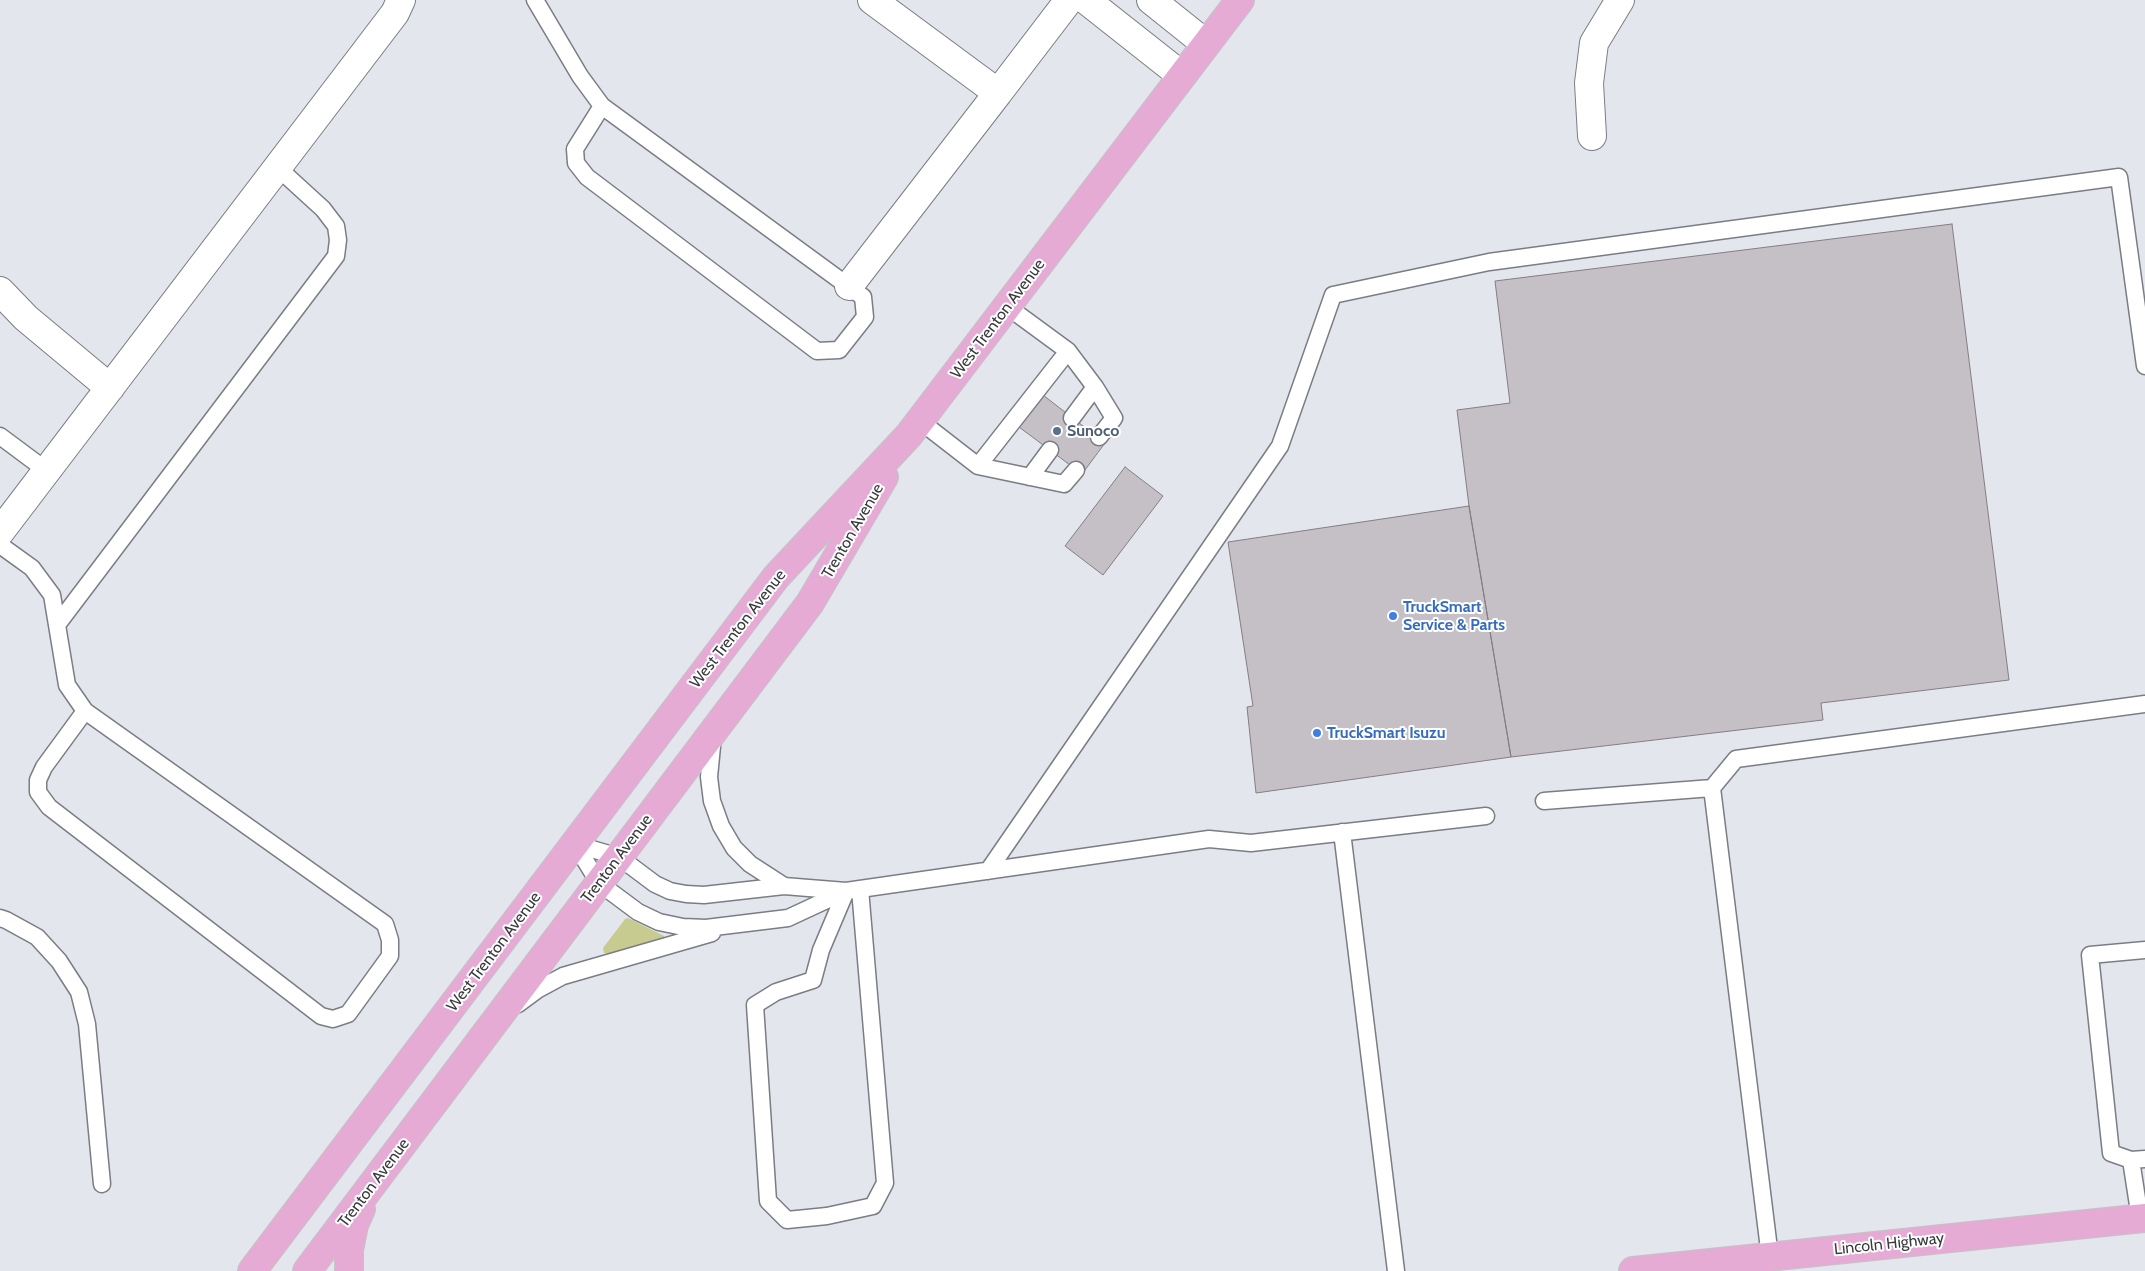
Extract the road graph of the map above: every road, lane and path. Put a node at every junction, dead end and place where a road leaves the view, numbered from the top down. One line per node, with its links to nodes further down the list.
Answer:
1 (401, 0): 14 (street)
2 (535, 0): 12 (lane)
3 (872, 0): 11 (street)
4 (1069, 0): 11 (street)
5 (1086, 0): 10 (street)
6 (1151, 0): 9 (street)
7 (1240, 0): 9 (main road, West Trenton Avenue)
8 (1620, 0): 13 (street)
9 (1206, 44): 10 (main road, West Trenton Avenue)
10 (1181, 75): 17 (main road, West Trenton Avenue)
11 (998, 93): 15 (street)
12 (602, 106): 15 (lane); 15 (lane)
13 (1592, 136)
14 (278, 167): 21 (street); 33 (lane)
15 (849, 286)
16 (0, 291): 21 (street)
17 (1008, 307): 18 (lane); 23 (main road, West Trenton Avenue)
18 (1068, 351): 20 (lane); 27 (lane)
19 (2145, 366): 43 (lane)
20 (1095, 387): 22 (lane); 25 (lane)
21 (110, 388): 29 (street)
22 (1072, 418)
23 (915, 428): 27 (lane); 36 (main road, Trenton Avenue); 41 (main road, West Trenton Avenue)
24 (0, 436): 29 (lane)
25 (1098, 437)
26 (1050, 450): 30 (lane)
27 (978, 466): 30 (lane)
28 (1076, 470): 30 (lane)
29 (47, 471): 31 (street)
30 (1030, 478)
31 (0, 532)
32 (0, 544): 33 (lane)
33 (56, 625): 35 (lane)
34 (2145, 704): 37 (lane)
35 (85, 711): 35 (lane)
36 (714, 732): 42 (main road, Trenton Avenue); 45 (lane)
37 (1712, 788): 38 (lane); 55 (lane)
38 (1544, 801)
39 (1486, 816): 40 (lane)
40 (1342, 832): 43 (lane); 59 (lane)
41 (575, 844): 42 (lane); 44 (lane); 56 (main road, West Trenton Avenue)
42 (619, 857): 44 (main road, Trenton Avenue); 45 (lane)
43 (988, 871): 46 (lane)
44 (599, 883): 48 (lane); 50 (main road, Trenton Avenue)
45 (784, 886): 46 (lane)
46 (853, 890): 46 (lane); 48 (lane)
47 (0, 918): 52 (lane)
48 (747, 923): 50 (lane)
49 (2145, 950): 51 (lane)
50 (494, 1022): 53 (main road, Trenton Avenue)
51 (2138, 1159): 54 (lane)
52 (102, 1184)
53 (368, 1189): 57 (main road, Trenton Avenue); 58 (main road)
54 (2142, 1218): 55 (main road, Lincoln Highway)
55 (1770, 1257): 60 (main road, Lincoln Highway)
56 (252, 1271)
57 (307, 1271)
58 (349, 1271)
59 (1396, 1271)
60 (1633, 1271)

